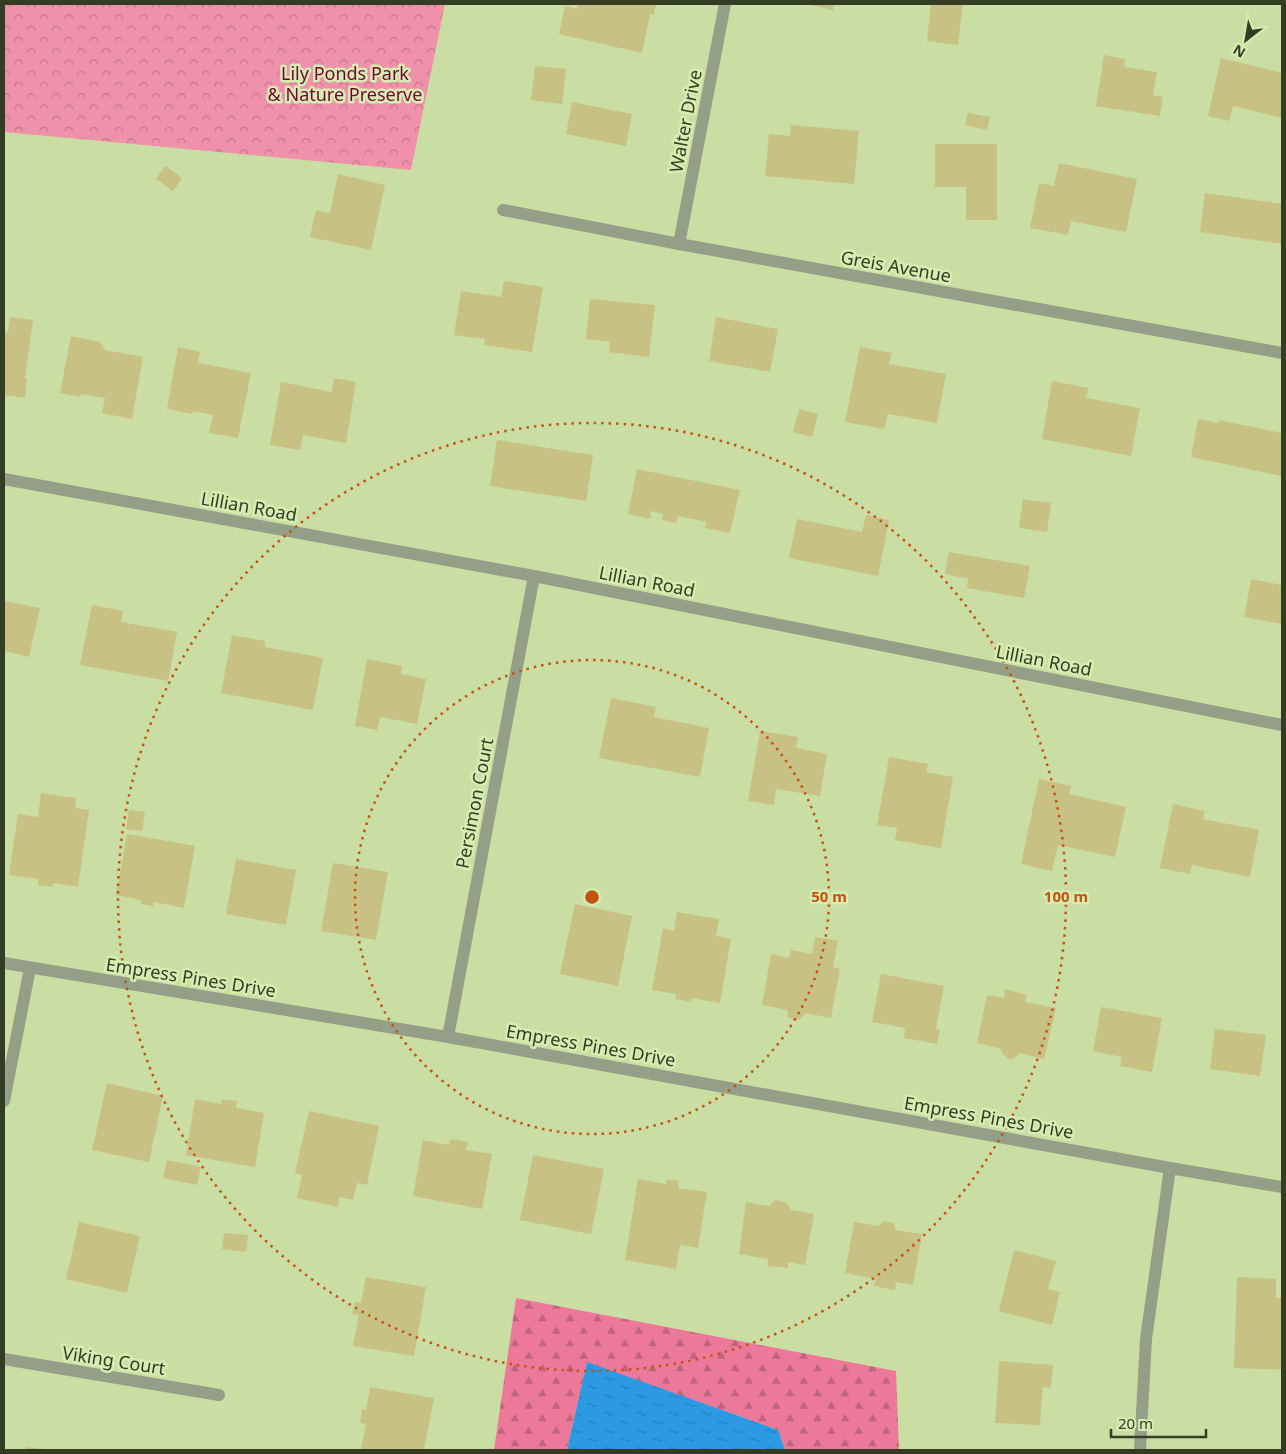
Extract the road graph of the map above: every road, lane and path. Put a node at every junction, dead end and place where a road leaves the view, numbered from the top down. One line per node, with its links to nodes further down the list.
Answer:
1 (725, 4): 3 (street, Walter Drive)
2 (503, 210): 3 (street, Greis Avenue)
3 (679, 244): 4 (street, Greis Avenue)
4 (1282, 353)
5 (4, 479): 6 (street, Lillian Road)
6 (534, 576): 7 (street, Lillian Road); 10 (street, Persimon Court)
7 (1282, 726)
8 (4, 963): 9 (street, Empress Pines Drive)
9 (30, 968): 10 (street, Empress Pines Drive); 11 (street)
10 (448, 1037): 12 (street, Empress Pines Drive)
11 (4, 1101)
12 (1170, 1168): 13 (street, Empress Pines Drive); 16 (street)
13 (1282, 1187)
14 (4, 1359): 15 (street, Viking Court)
15 (219, 1395)
16 (1140, 1450)

